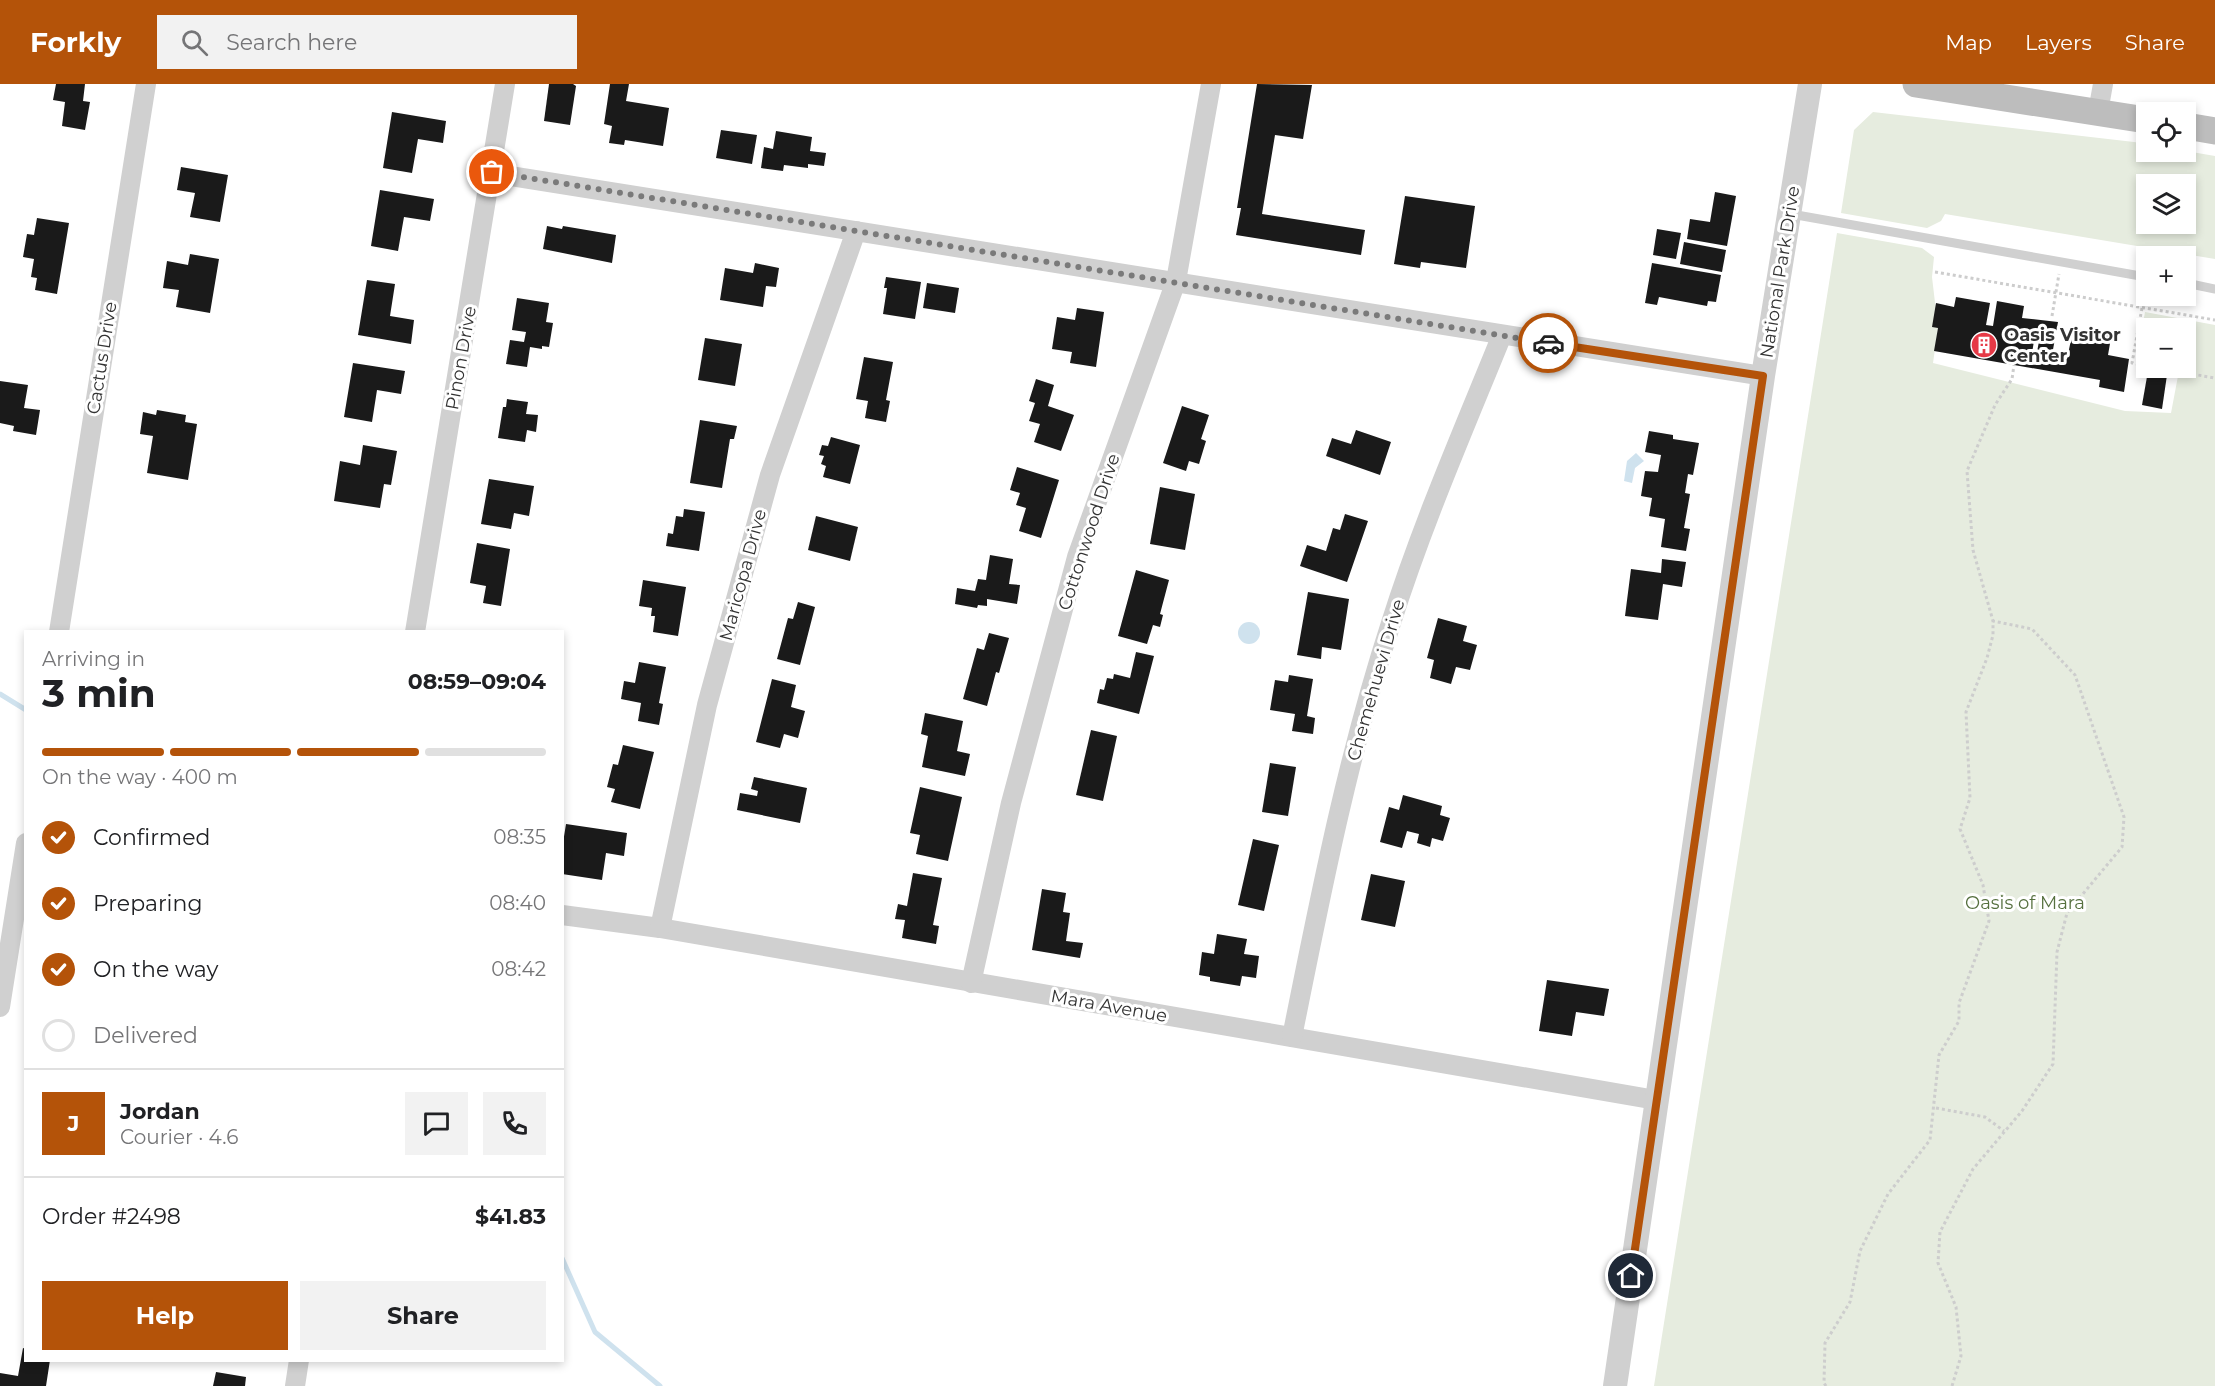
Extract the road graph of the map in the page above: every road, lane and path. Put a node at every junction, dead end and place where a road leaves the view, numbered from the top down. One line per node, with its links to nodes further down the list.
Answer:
1 (146, 84): 33 (street, Cactus Drive)
2 (505, 84): 11 (street, Pinon Drive)
3 (1211, 84): 17 (street, Cottonwood Drive)
4 (1810, 84): 12 (street, National Park Drive)
5 (1916, 84): 7 (main road)
6 (2103, 84): 7 (street)
7 (2098, 112): 8 (main road)
8 (2136, 118)
9 (2196, 128): 10 (main road)
10 (2215, 131)
11 (492, 172): 13 (street); 34 (street, Pinon Drive)
12 (1790, 214): 14 (lane); 30 (street, National Park Drive)
13 (856, 231): 17 (street); 37 (street, Maricopa Drive)
14 (2061, 262): 16 (lane); 20 (path)
15 (1935, 272): 20 (path)
16 (2136, 275)
17 (1176, 281): 25 (street); 38 (street, Cottonwood Drive)
18 (2196, 285): 19 (lane)
19 (2215, 289)
20 (2056, 293): 21 (path); 22 (path)
21 (2142, 308): 23 (path); 24 (path)
22 (2052, 316)
23 (2140, 318)
24 (2215, 320)
25 (1502, 336): 30 (street); 40 (street, Chemehuevi Drive)
26 (2136, 341): 27 (path)
27 (2136, 364)
28 (2014, 365): 32 (path)
29 (2196, 375): 31 (path)
30 (1763, 376): 41 (street, National Park Drive)
31 (2215, 378)
32 (1993, 621): 42 (path); 43 (path)
33 (59, 630)
34 (415, 630)
35 (24, 856): 39 (street)
36 (564, 915): 37 (street, Mara Avenue)
37 (660, 928): 38 (street, Mara Avenue)
38 (971, 983): 40 (street, Mara Avenue)
39 (0, 1007)
40 (1292, 1037): 41 (street, Mara Avenue)
41 (1656, 1100): 46 (street, National Park Drive)
42 (1935, 1108): 43 (path); 47 (path)
43 (2004, 1131): 48 (path)
44 (299, 1362): 45 (street)
45 (295, 1386)
46 (1615, 1386)
47 (1826, 1386)
48 (1952, 1386)

